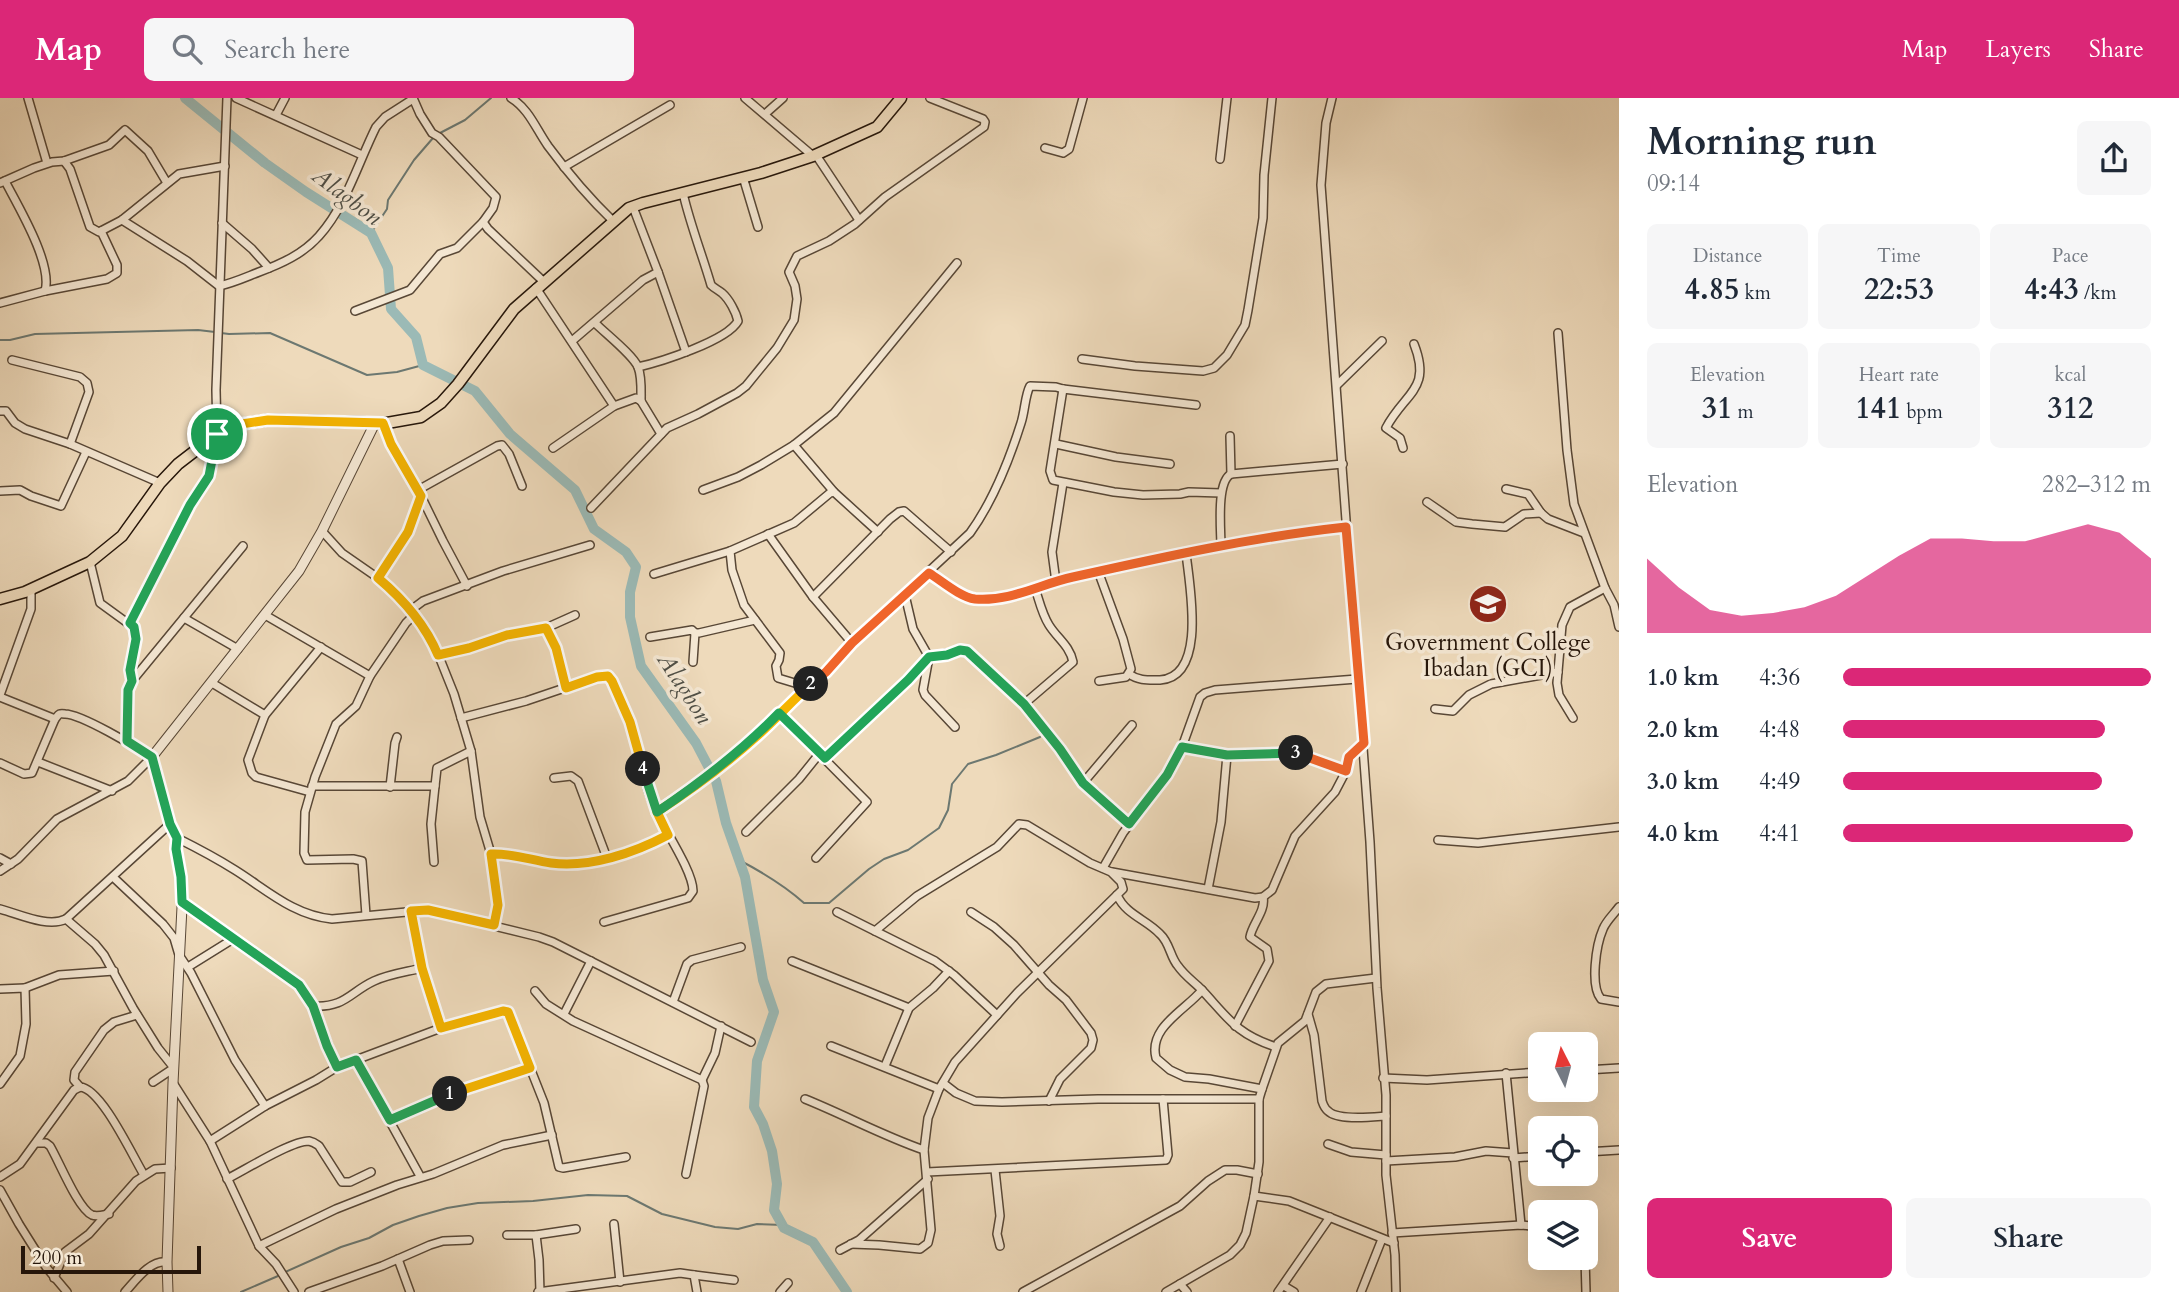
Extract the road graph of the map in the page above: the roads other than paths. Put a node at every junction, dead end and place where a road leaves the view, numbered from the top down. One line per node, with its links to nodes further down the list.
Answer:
1 (28, 98): 23 (street)
2 (227, 98): 24 (street)
3 (236, 98): 17 (street)
4 (285, 98): 17 (street)
5 (511, 98): 25 (street)
6 (745, 98): 16 (street)
7 (783, 98): 16 (street)
8 (901, 98): 20 (main road)
9 (930, 98): 32 (street)
10 (1083, 98): 18 (street)
11 (1227, 98): 21 (street)
12 (1272, 98): 52 (street)
13 (1332, 98): 55 (street)
14 (413, 99): 19 (street); 34 (street)
15 (670, 105): 25 (street)
16 (765, 114): 20 (street)
17 (276, 115): 19 (street)
18 (1045, 148)
19 (362, 155): 39 (street)
20 (814, 155): 26 (main road); 32 (street)
21 (1220, 159)
22 (64, 161): 23 (street); 28 (street); 37 (street)
23 (47, 163): 27 (street)
24 (225, 166): 28 (street); 35 (street)
25 (564, 167): 33 (street)
26 (743, 177): 29 (main road); 36 (street)
27 (2, 182): 43 (street)
28 (167, 183): 31 (street)
29 (683, 193): 30 (main road); 51 (street)
30 (633, 207): 33 (main road); 40 (street)
31 (122, 220): 37 (street); 42 (street)
32 (859, 220): 63 (street)
33 (613, 221): 41 (main road)
34 (482, 222): 41 (street); 45 (street)
35 (222, 223): 39 (street); 42 (street)
36 (758, 226)
37 (101, 231): 43 (street)
38 (957, 263): 67 (street)
39 (269, 268): 42 (street)
40 (659, 272): 46 (street); 51 (street)
41 (540, 285): 48 (street); 61 (main road)
42 (219, 286): 62 (street)
43 (45, 291): 44 (street)
44 (0, 303)
45 (355, 310)
46 (595, 323): 48 (street); 54 (street)
47 (1558, 333): 89 (street)
48 (572, 341): 59 (street)
49 (1382, 341): 55 (street)
50 (1414, 344): 68 (street)
51 (686, 352): 54 (street)
52 (1082, 359)
53 (12, 360): 65 (street)
54 (638, 367): 57 (street)
55 (1337, 385): 72 (street)
56 (1063, 389): 58 (street); 66 (street); 95 (street)
57 (641, 401): 59 (street); 63 (street)
58 (1196, 405)
59 (614, 406): 69 (street)
60 (0, 411): 65 (street)
61 (379, 423): 62 (main road); 81 (street); 87 (street)
62 (217, 434): 75 (main road); 115 (street)
63 (661, 435): 84 (street)
64 (1230, 436): 73 (street)
65 (70, 444): 70 (street)
66 (1056, 444): 71 (street); 74 (street)
67 (794, 445): 78 (street); 80 (street)
68 (1403, 447)
69 (553, 448)
70 (86, 452): 75 (street); 79 (street)
71 (1170, 464)
72 (1343, 464): 73 (street); 86 (street)
73 (1231, 474): 82 (street)
74 (1063, 483): 82 (street); 102 (street)
75 (160, 484): 97 (main road)
76 (522, 486): 81 (street)
77 (1506, 489): 85 (street)
78 (703, 490)
79 (0, 491)
80 (834, 492): 88 (street); 90 (street)
81 (419, 493): 101 (street); 103 (street)
82 (1221, 493): 93 (street)
83 (1427, 502): 85 (street)
84 (591, 508)
85 (1541, 513): 89 (street)
86 (1346, 527): 93 (street); 131 (street)
87 (321, 531): 101 (street); 111 (street)
88 (878, 532): 95 (street); 108 (street)
89 (1584, 533): 106 (street)
90 (768, 534): 94 (street); 108 (street)
91 (590, 545): 103 (street)
92 (243, 546): 113 (street)
93 (1221, 547): 96 (street)
94 (730, 551): 100 (street); 114 (street)
95 (951, 552): 99 (street)
96 (1186, 553): 98 (street); 129 (street)
97 (90, 562): 105 (main road); 115 (street)
98 (1098, 571): 102 (street); 129 (street)
99 (929, 573): 104 (street); 107 (street)
100 (654, 574)
101 (378, 578): 110 (street)
102 (1056, 582): 104 (street)
103 (467, 586): 110 (street)
104 (1035, 588): 138 (street)
105 (31, 589): 109 (main road); 127 (street)
106 (1605, 589): 116 (street); 128 (street)
107 (905, 595): 120 (street); 124 (street)
108 (813, 597): 120 (street)
109 (0, 599)
110 (413, 613): 123 (street); 130 (street)
111 (265, 615): 121 (street); 122 (street)
112 (575, 615): 117 (street)
113 (184, 618): 122 (street); 132 (street)
114 (755, 620): 118 (street); 135 (street)
115 (130, 623): 132 (street)
116 (1619, 627)
117 (546, 628): 123 (street); 136 (street)
118 (695, 633): 119 (street); 125 (street)
119 (650, 637)
120 (852, 643): 135 (street)
121 (321, 647): 130 (street); 141 (street)
122 (238, 649): 134 (street)
123 (438, 655): 142 (street)
124 (929, 657): 138 (street); 146 (street); 153 (street)
125 (693, 662)
126 (0, 665): 127 (street)
127 (9, 668): 137 (street)
128 (1559, 673): 139 (street); 143 (street)
129 (1129, 674): 133 (street)
130 (370, 676): 162 (street)
131 (1357, 679): 149 (street); 150 (street)
132 (132, 681): 148 (street)
133 (1099, 681)
134 (212, 683): 141 (street); 154 (street)
135 (808, 687): 140 (street)
136 (566, 688): 142 (street); 164 (street)
137 (0, 696): 144 (street)
138 (1024, 704): 159 (street)
139 (1435, 709)
140 (779, 713): 153 (street); 164 (street)
141 (265, 715): 162 (street)
142 (461, 718): 151 (street)
143 (1573, 718)
144 (55, 719): 148 (street); 155 (street)
145 (1132, 725): 159 (street)
146 (955, 727)
147 (397, 737): 161 (street)
148 (127, 741): 154 (street)
149 (1364, 743): 157 (street); 205 (street)
150 (1182, 747): 152 (street); 166 (street)
151 (471, 751): 160 (street); 172 (street)
152 (1227, 755): 157 (street); 181 (street)
153 (822, 756): 168 (street); 175 (street)
154 (152, 757): 163 (street); 165 (street)
155 (38, 762): 156 (street); 163 (street)
156 (0, 764)
157 (1346, 771): 183 (street)
158 (554, 778): 174 (street)
159 (1083, 783): 166 (street)
160 (435, 786): 161 (street); 176 (street)
161 (390, 787): 162 (street)
162 (311, 789): 190 (street)
163 (113, 791): 177 (street)
164 (657, 812): 169 (street)
165 (170, 824): 170 (street); 180 (street)
166 (1129, 824): 178 (street)
167 (1619, 827): 171 (street)
168 (747, 832)
169 (668, 835): 174 (street); 192 (street)
170 (177, 838): 184 (street); 190 (street)
171 (1438, 840)
172 (491, 854): 174 (street); 193 (street)
173 (0, 858): 177 (street)
174 (607, 858)
175 (816, 858)
176 (434, 862)
177 (10, 864): 179 (street)
178 (1107, 870): 181 (street); 182 (street); 194 (street)
179 (0, 871)
180 (113, 877): 191 (street); 197 (street)
181 (1208, 889): 183 (street)
182 (1117, 895): 204 (street); 208 (street)
183 (1264, 897): 218 (street)
184 (182, 902): 195 (street); 197 (street)
185 (1619, 907): 211 (street)
186 (0, 909): 191 (street)
187 (411, 911): 190 (street); 193 (street); 201 (street)
188 (836, 912): 194 (street)
189 (971, 912): 204 (street)
190 (366, 915)
191 (66, 919): 202 (street)
192 (604, 922)
193 (494, 925): 198 (street)
194 (875, 931): 203 (street)
195 (233, 939): 200 (street); 212 (street)
196 (741, 947): 210 (street)
197 (179, 955): 200 (street); 227 (street)
198 (591, 961): 210 (street); 214 (street)
199 (792, 961): 213 (street)
200 (188, 967): 245 (street)
201 (422, 968): 212 (street); 220 (street)
202 (114, 971): 206 (street); 216 (street)
203 (950, 971): 213 (street); 217 (street)
204 (1038, 972): 217 (street); 244 (street)
205 (1376, 978): 215 (street); 233 (street)
206 (25, 988): 207 (street); 237 (street)
207 (0, 989)
208 (1202, 990): 218 (street); 240 (street)
209 (535, 991): 214 (street)
210 (673, 1002): 219 (street)
211 (1619, 1002)
212 (313, 1006): 226 (street)
213 (909, 1008): 225 (street)
214 (564, 1014): 234 (street)
215 (1308, 1014): 223 (street); 246 (street)
216 (137, 1015): 227 (street); 239 (street)
217 (997, 1015): 238 (street)
218 (1235, 1026): 223 (street)
219 (721, 1027): 221 (street); 234 (street)
220 (441, 1028): 224 (street); 228 (street)
221 (751, 1042)
222 (831, 1046): 225 (street)
223 (1276, 1047): 240 (street)
224 (356, 1060): 226 (street); 247 (street)
225 (885, 1066): 238 (street)
226 (337, 1067): 245 (street)
227 (174, 1068): 235 (street); 236 (street)
228 (530, 1068): 247 (street); 248 (street)
229 (1619, 1068): 230 (street)
230 (1598, 1069)
231 (1528, 1072): 232 (street)
232 (1506, 1073): 233 (street); 255 (street)
233 (1383, 1078): 246 (street)
234 (702, 1080): 262 (street)
235 (153, 1082)
236 (173, 1083): 249 (street); 259 (street)
237 (0, 1084)
238 (941, 1086): 244 (street); 252 (street)
239 (80, 1087): 250 (street); 264 (street)
240 (1262, 1089): 243 (street)
241 (805, 1099): 252 (street)
242 (1163, 1099): 243 (street); 244 (street); 260 (street)
243 (1259, 1099): 263 (street)
244 (1049, 1101)
245 (265, 1106): 249 (street)
246 (1386, 1116): 258 (street)
247 (390, 1120): 265 (street)
248 (552, 1135): 257 (street); 265 (street)
249 (210, 1141): 268 (street)
250 (37, 1143): 267 (street); 271 (street)
251 (1328, 1144): 258 (street)
252 (924, 1150): 266 (street)
253 (1619, 1150): 254 (street)
254 (1598, 1151)
255 (1513, 1155): 256 (street); 258 (street); 274 (street)
256 (1528, 1156)
257 (626, 1157)
258 (1386, 1158): 277 (street)
259 (171, 1168): 264 (street); 288 (street)
260 (995, 1170): 266 (street); 285 (street)
261 (371, 1172): 268 (street)
262 (686, 1174)
263 (1258, 1174): 270 (street); 306 (street)
264 (144, 1175): 271 (street)
265 (420, 1176): 284 (street)
266 (927, 1176): 283 (street); 283 (street)
267 (0, 1177)
268 (228, 1179): 284 (street)
269 (0, 1190): 291 (street)
270 (1254, 1196): 272 (street); 295 (street)
271 (109, 1214): 291 (street)
272 (1330, 1217): 280 (street); 296 (street)
273 (614, 1224): 293 (street)
274 (1521, 1225): 275 (street); 277 (street)
275 (1528, 1226)
276 (576, 1229): 279 (street)
277 (1392, 1233): 282 (street)
278 (506, 1235): 279 (street)
279 (536, 1235): 303 (street)
280 (1382, 1239): 282 (street); 310 (street)
281 (469, 1240): 287 (street)
282 (1394, 1243): 311 (street)
283 (851, 1244): 286 (street)
284 (259, 1246): 300 (street)
285 (1000, 1246)
286 (840, 1251)
287 (398, 1259): 301 (street); 302 (street)
288 (167, 1262): 298 (street); 299 (street)
289 (1585, 1270): 312 (street)
290 (694, 1275): 292 (street); 293 (street); 304 (street)
291 (54, 1278): 297 (street)
292 (734, 1280)
293 (620, 1282): 303 (street)
294 (788, 1283): 305 (street)
295 (1180, 1284): 307 (street); 308 (street)
296 (1281, 1289): 309 (street)
297 (67, 1292)
298 (125, 1292)
299 (168, 1292)
300 (295, 1292)
301 (309, 1292)
302 (410, 1292)
303 (539, 1292)
304 (697, 1292)
305 (780, 1292)
306 (1023, 1292)
307 (1166, 1292)
308 (1187, 1292)
309 (1294, 1292)
310 (1361, 1292)
311 (1396, 1292)
312 (1586, 1292)

